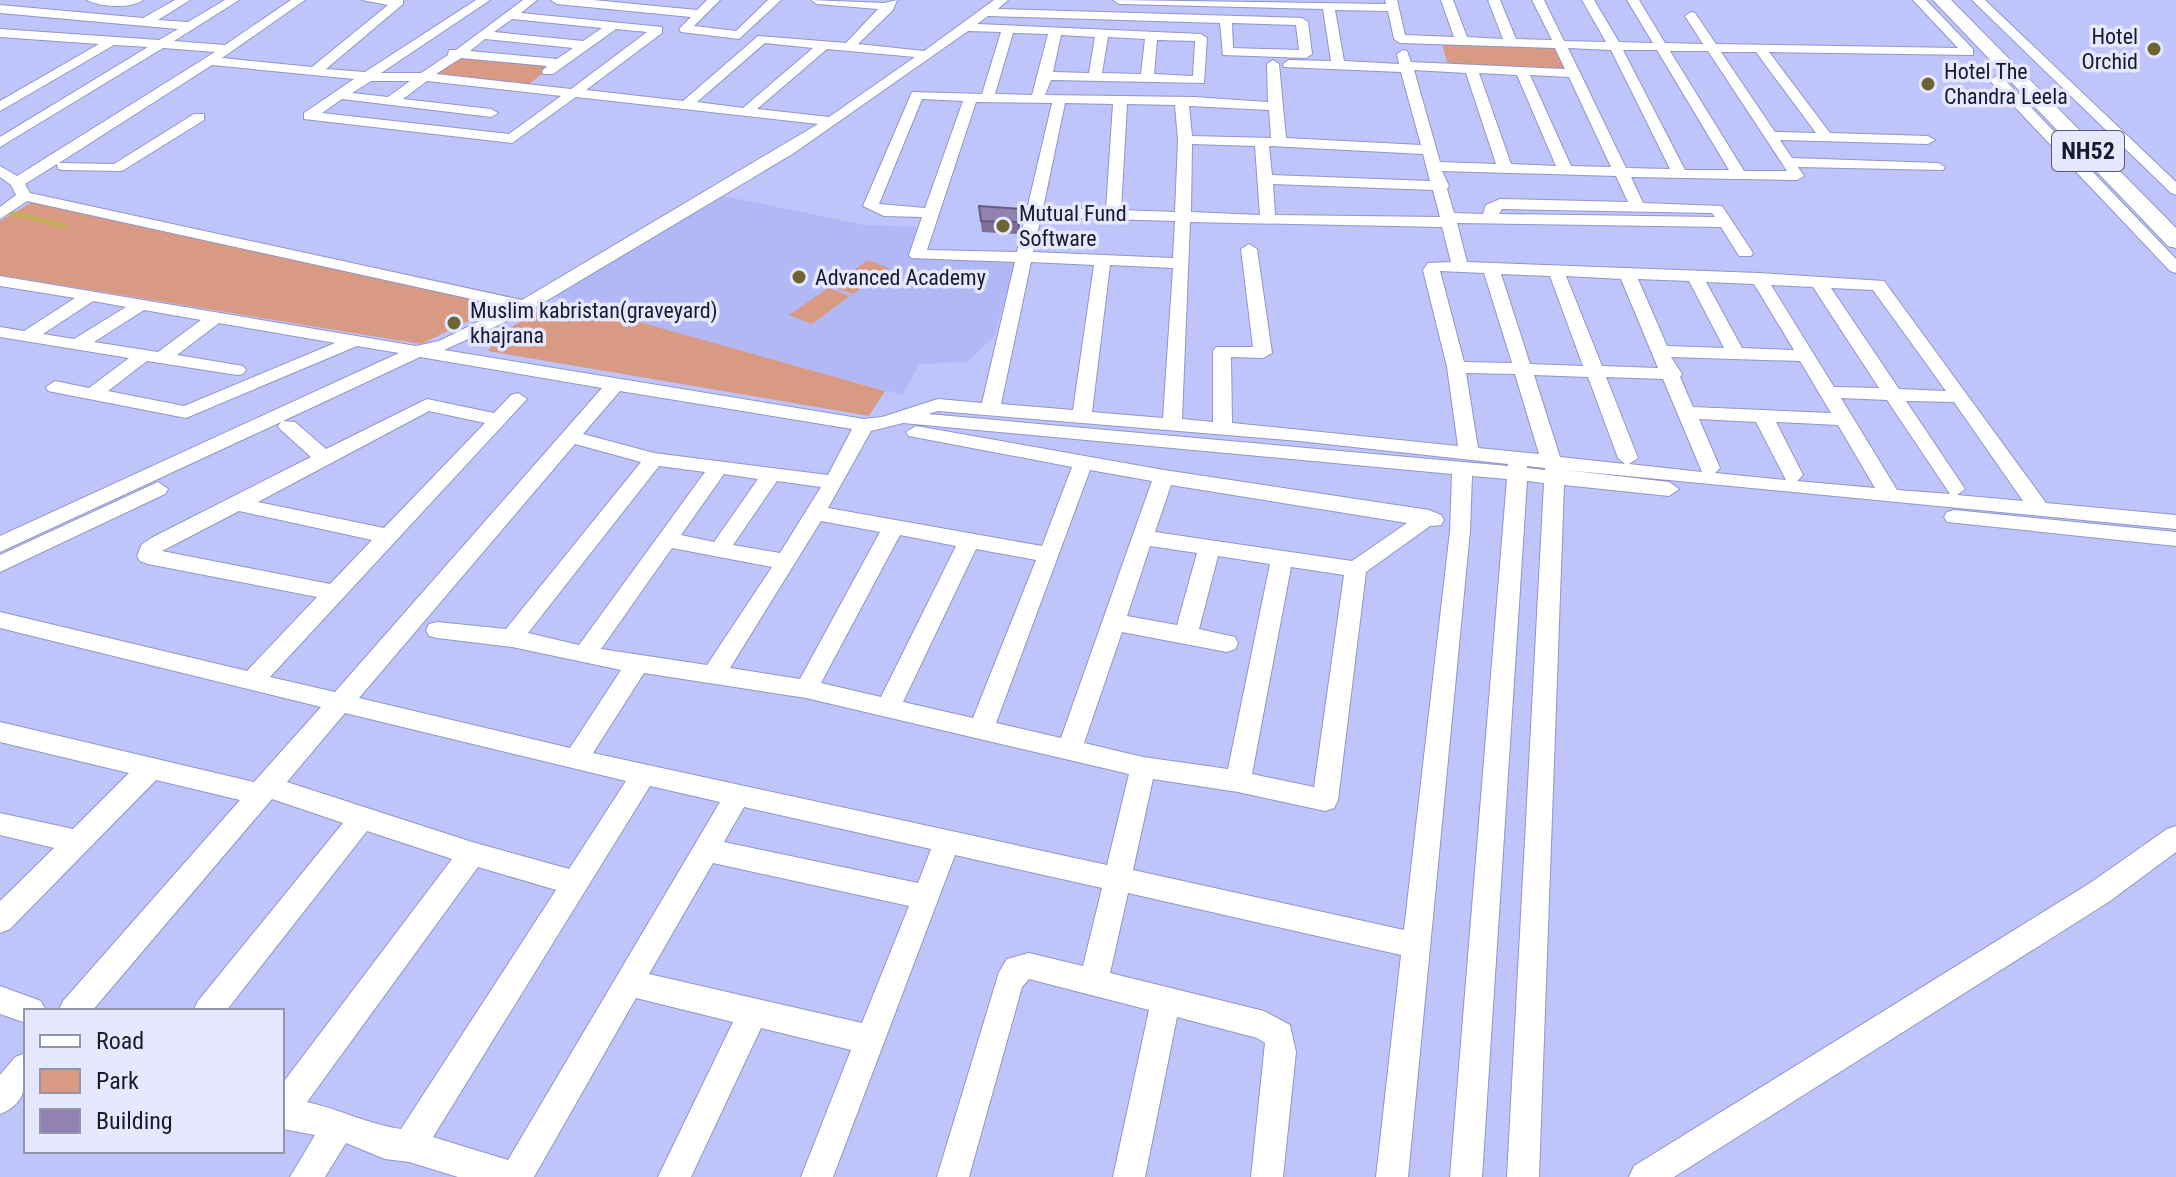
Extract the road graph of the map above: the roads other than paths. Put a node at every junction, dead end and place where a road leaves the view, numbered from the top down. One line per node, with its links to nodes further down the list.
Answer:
1 (37, 0): 33 (street)
2 (93, 0): 25 (street)
3 (233, 0): 42 (street)
4 (283, 0): 70 (street)
5 (299, 0): 70 (street)
6 (368, 0): 80 (street)
7 (484, 0): 66 (street)
8 (531, 0): 36 (street)
9 (557, 0): 27 (street)
10 (665, 0): 32 (street)
11 (714, 0): 35 (street)
12 (775, 0): 51 (street)
13 (817, 0): 28 (street)
14 (1002, 0): 34 (street)
15 (1119, 0): 29 (street)
16 (1447, 0): 55 (street)
17 (1494, 0): 56 (street)
18 (1538, 0): 61 (street)
19 (1588, 0): 62 (street)
20 (1633, 0): 63 (street)
21 (1919, 0): 67 (street)
22 (1941, 0): 79 (highway, NH52)
23 (1963, 0): 139 (highway, NH52)
24 (1978, 0): 130 (street)
25 (135, 1): 26 (street)
26 (180, 2): 40 (street)
27 (615, 3): 32 (street)
28 (891, 4): 64 (street)
29 (1333, 4): 30 (street); 76 (street)
30 (1392, 4): 54 (street)
31 (0, 9): 33 (street)
32 (655, 10): 35 (street)
33 (19, 11): 39 (street); 40 (street)
34 (986, 12): 38 (street); 43 (street)
35 (701, 14): 44 (street)
36 (509, 15): 41 (street); 50 (street)
37 (1691, 16): 65 (street)
38 (1226, 20): 38 (street)
39 (0, 22)
40 (145, 22): 42 (street)
41 (614, 25): 45 (street); 59 (street)
42 (190, 26): 58 (street)
43 (967, 27): 46 (street); 72 (street)
44 (685, 29): 45 (street); 51 (street)
45 (658, 30): 91 (street)
46 (1008, 30): 47 (street); 94 (street)
47 (1055, 32): 49 (street); 83 (street)
48 (0, 33): 57 (street)
49 (1102, 34): 52 (street); 86 (street)
50 (483, 35): 59 (street); 71 (street)
51 (739, 35): 53 (street)
52 (1151, 36): 73 (street); 87 (street)
53 (762, 39): 60 (street); 101 (street)
54 (1400, 39): 55 (street); 77 (street)
55 (1462, 41): 56 (street)
56 (1511, 42): 61 (street)
57 (109, 43): 58 (street); 103 (street)
58 (160, 45): 70 (street); 108 (street)
59 (584, 45): 74 (street)
60 (824, 45): 64 (street); 104 (street)
61 (1559, 45): 62 (street); 82 (street)
62 (1615, 46): 63 (street); 125 (street)
63 (1662, 47): 65 (street); 126 (street)
64 (848, 48): 72 (street)
65 (1712, 48): 67 (street); 110 (street)
66 (412, 49): 68 (street); 84 (street)
67 (1760, 49): 111 (street)
68 (427, 51)
69 (442, 52): 71 (street)
70 (217, 53): 80 (street); 128 (street)
71 (458, 54): 74 (street); 85 (street)
72 (929, 55): 90 (street)
73 (1200, 61): 75 (street); 88 (street)
74 (558, 63): 98 (street)
75 (1273, 64): 76 (street); 102 (street)
76 (1338, 65): 77 (street)
77 (1406, 67): 78 (street); 117 (street)
78 (1471, 69): 81 (street); 122 (street)
79 (1999, 70): 143 (highway, NH52); 151 (street)
80 (315, 71): 84 (street)
81 (1522, 71): 82 (street); 123 (street)
82 (1574, 73): 124 (street)
83 (1046, 76): 86 (street); 95 (street)
84 (371, 77): 85 (street); 92 (street)
85 (424, 77): 96 (street); 98 (street)
86 (1095, 77): 87 (street)
87 (1147, 78): 88 (street)
88 (1199, 80): 100 (street)
89 (194, 85): 119 (street)
90 (879, 90): 93 (street); 106 (street)
91 (576, 94): 98 (street); 101 (street); 109 (street)
92 (339, 95): 96 (street); 109 (street)
93 (917, 95): 94 (street); 134 (street)
94 (979, 98): 95 (street); 134 (street)
95 (1037, 99): 97 (street)
96 (392, 100): 98 (street)
97 (1059, 100): 99 (street); 133 (street)
98 (508, 101): 109 (street)
99 (1120, 101): 100 (street); 136 (street)
100 (1188, 103): 102 (street); 112 (street)
101 (686, 105): 104 (street)
102 (1275, 106): 115 (street)
103 (0, 107)
104 (746, 112): 106 (street)
105 (199, 117): 119 (street)
106 (832, 122): 160 (street)
107 (0, 128): 108 (street)
108 (19, 131): 116 (street)
109 (462, 134)
110 (1771, 136): 111 (street); 118 (street)
111 (1826, 137): 113 (street)
112 (1185, 140): 114 (street); 137 (street)
113 (1928, 140)
114 (1262, 142): 115 (street); 127 (street)
115 (1279, 142): 117 (street)
116 (0, 143)
117 (1431, 150): 120 (street)
118 (1789, 162): 121 (street); 126 (street)
119 (63, 166): 128 (street)
120 (1435, 166): 122 (street); 129 (street)
121 (1938, 167)
122 (1505, 169): 123 (street)
123 (1565, 170): 124 (street)
124 (1622, 172): 125 (street); 132 (street)
125 (1680, 174): 126 (street)
126 (1740, 177)
127 (1265, 179): 129 (street); 141 (street)
128 (14, 186): 135 (street); 160 (street)
129 (1442, 186): 142 (street)
130 (2176, 190)
131 (1708, 191): 138 (street)
132 (1638, 208): 138 (street); 140 (street)
133 (1032, 212): 136 (street); 146 (street)
134 (931, 213): 146 (street)
135 (0, 214)
136 (1113, 214): 137 (street)
137 (1182, 215): 141 (street); 148 (street)
138 (1721, 216): 140 (street); 145 (street)
139 (2176, 217)
140 (1491, 218): 142 (street)
141 (1268, 220): 142 (street)
142 (1449, 220): 149 (street)
143 (2176, 241)
144 (1249, 249): 192 (street)
145 (1745, 253)
146 (1024, 257): 147 (street); 183 (street)
147 (1103, 260): 148 (street); 186 (street)
148 (1180, 263): 190 (street)
149 (1460, 266): 150 (street); 171 (street)
150 (1491, 268): 152 (street); 172 (street)
151 (2176, 268)
152 (1556, 271): 153 (street); 174 (street)
153 (1627, 274): 154 (street); 167 (street)
154 (1695, 276): 155 (street); 168 (street)
155 (1759, 278): 156 (street); 170 (street)
156 (1818, 281): 180 (street); 181 (street)
157 (6, 287): 158 (street)
158 (90, 296): 159 (street); 163 (street)
159 (142, 304): 161 (street); 165 (street)
160 (525, 306): 166 (street)
161 (216, 317): 164 (street); 169 (street)
162 (0, 332): 163 (street)
163 (27, 336): 165 (street)
164 (358, 340): 166 (street); 179 (street)
165 (78, 344): 169 (street)
166 (434, 350): 176 (street); 191 (street); 221 (street)
167 (1662, 351): 168 (street); 175 (street)
168 (1736, 354): 170 (street)
169 (154, 356): 173 (street); 179 (street)
170 (1806, 356): 178 (street)
171 (1456, 367): 172 (street); 197 (street)
172 (1523, 369): 174 (street); 200 (street)
173 (237, 370)
174 (1596, 372): 175 (street); 195 (street)
175 (1673, 374): 184 (street)
176 (614, 386): 189 (street); 193 (street)
177 (55, 387): 179 (street)
178 (1827, 392): 180 (street); 187 (street)
179 (92, 395)
180 (1894, 395): 181 (street); 207 (street)
181 (1960, 397): 210 (street)
182 (518, 399): 188 (street)
183 (990, 410): 186 (street); 189 (street)
184 (1688, 413): 185 (street); 201 (street)
185 (1763, 416): 187 (street); 204 (street)
186 (1082, 417): 190 (street)
187 (1844, 419): 208 (street)
188 (498, 420): 194 (street); 216 (street)
189 (880, 422): 197 (street); 198 (street); 206 (street)
190 (1172, 425): 192 (street)
191 (288, 426): 194 (street); 227 (street)
192 (1223, 429): 197 (street)
193 (569, 436): 196 (street); 241 (street)
194 (324, 458): 209 (street)
195 (1628, 458)
196 (654, 459): 202 (street); 234 (street)
197 (1465, 460): 199 (street); 215 (street)
198 (1083, 463): 205 (street); 224 (street)
199 (1518, 466): 200 (street); 288 (street)
200 (1554, 466): 208 (street); 218 (street); 289 (street)
201 (1710, 468)
202 (718, 469): 203 (street); 219 (street)
203 (773, 472): 206 (street); 223 (street)
204 (1793, 475)
205 (1164, 477): 212 (street); 217 (street)
206 (834, 482): 211 (street)
207 (1955, 489)
208 (1891, 497): 210 (street)
209 (237, 504): 216 (street); 229 (street)
210 (2040, 510): 213 (street)
211 (815, 513): 214 (street); 226 (street)
212 (1429, 517): 215 (street); 228 (street)
213 (2176, 522)
214 (893, 528): 220 (street); 240 (street)
215 (1460, 531): 264 (street)
216 (390, 537): 229 (street)
217 (1143, 538): 222 (street); 231 (street)
218 (2176, 539)
219 (667, 540): 223 (street); 236 (street)
220 (969, 541): 224 (street); 242 (street)
221 (0, 545)
222 (1209, 548): 225 (street); 233 (street)
223 (719, 550): 226 (street)
224 (1049, 555): 243 (street)
225 (1282, 559): 228 (street); 250 (street)
226 (786, 562): 238 (street)
227 (0, 564)
228 (1356, 569): 250 (street)
229 (335, 593): 239 (street)
230 (0, 620): 239 (street)
231 (1114, 622): 233 (street); 245 (street)
232 (437, 630): 234 (street)
233 (1186, 635): 235 (street)
234 (512, 638): 236 (street)
235 (1227, 643)
236 (584, 655): 237 (street)
237 (638, 663): 238 (street); 246 (street)
238 (714, 674): 240 (street)
239 (251, 682): 241 (street)
240 (806, 689): 242 (street)
241 (342, 703): 246 (street); 251 (street)
242 (888, 708): 243 (street)
243 (981, 729): 245 (street)
244 (0, 732): 247 (street)
245 (1069, 750): 248 (street)
246 (576, 759): 249 (street)
247 (152, 767): 251 (street); 256 (street)
248 (1143, 767): 250 (street); 260 (street)
249 (644, 774): 252 (street); 261 (street)
250 (1238, 781)
251 (262, 790): 253 (street); 270 (street)
252 (738, 795): 257 (street); 258 (street)
253 (362, 818): 259 (street); 271 (street)
254 (0, 824): 256 (street)
255 (2176, 837): 290 (street)
256 (78, 842): 263 (street)
257 (947, 842): 260 (street); 262 (street)
258 (706, 850): 262 (street); 266 (street)
259 (472, 854): 261 (street); 276 (street)
260 (1116, 879): 264 (street); 265 (street)
261 (575, 883): 279 (street)
262 (926, 897): 273 (street)
263 (0, 920)
264 (1415, 945): 287 (street)
265 (1094, 981): 268 (street); 284 (street)
266 (629, 983): 272 (street); 281 (street)
267 (0, 1000): 269 (street)
268 (1166, 1000): 285 (street); 286 (street)
269 (25, 1009)
270 (75, 1009)
271 (210, 1009)
272 (753, 1012): 273 (street); 282 (street)
273 (871, 1040): 283 (street)
274 (24, 1070): 275 (street)
275 (0, 1099)
276 (284, 1108)
277 (284, 1111): 278 (street)
278 (340, 1125): 279 (street); 280 (street)
279 (409, 1146): 281 (street)
280 (306, 1177)
281 (513, 1177)
282 (674, 1177)
283 (817, 1177)
284 (953, 1177)
285 (1129, 1177)
286 (1267, 1177)
287 (1392, 1177)
288 (1466, 1177)
289 (1523, 1177)
290 (1645, 1177)

